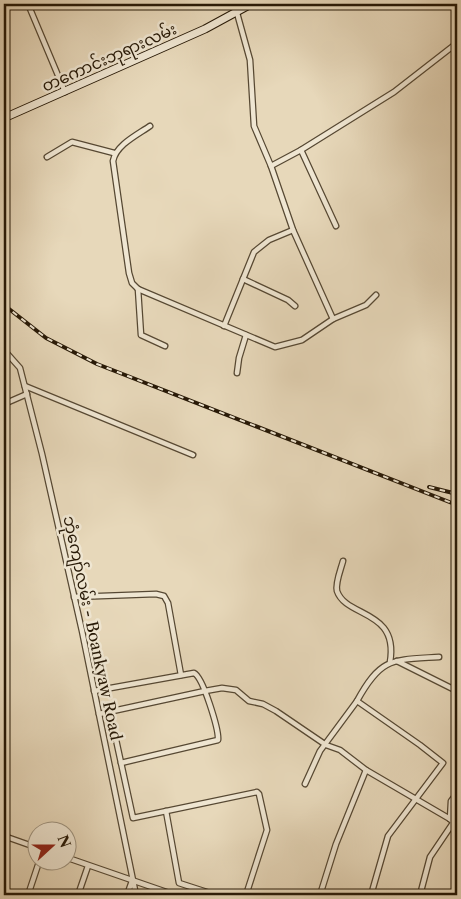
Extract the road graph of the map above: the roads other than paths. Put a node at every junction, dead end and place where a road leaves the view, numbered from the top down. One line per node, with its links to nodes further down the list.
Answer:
1 (28, 4): 5 (street)
2 (251, 4): 3 (main road, တကောင်းဘုရားလမ်း)
3 (237, 13): 5 (main road, တကောင်းဘုရားလမ်း); 11 (street)
4 (457, 43): 8 (street)
5 (65, 93): 6 (main road, တကောင်းဘုရားလမ်း)
6 (4, 118)
7 (150, 126): 9 (street)
8 (301, 150): 11 (street); 12 (street)
9 (114, 153): 10 (street); 15 (street)
10 (47, 157)
11 (271, 166): 13 (street)
12 (336, 226)
13 (293, 230): 14 (street); 18 (street)
14 (243, 279): 17 (street); 19 (street)
15 (138, 290): 19 (street); 21 (street)
16 (376, 295): 18 (street)
17 (295, 306)
18 (333, 319): 20 (street)
19 (224, 326): 20 (street)
20 (246, 335): 23 (street)
21 (165, 346)
22 (4, 350): 24 (street, ဘုံကျော်လမ်း - Boankyaw Road)
23 (237, 373)
24 (25, 386): 25 (street, ဘုံကျော်လမ်း - Boankyaw Road); 27 (street)
25 (27, 394): 26 (street); 29 (street, ဘုံကျော်လမ်း - Boankyaw Road)
26 (4, 404)
27 (193, 455)
28 (343, 561): 32 (street)
29 (74, 597): 33 (street); 34 (street, ဘုံကျော်လမ်း - Boankyaw Road)
30 (439, 657): 31 (street)
31 (396, 660): 32 (street); 36 (street)
32 (390, 662): 37 (street)
33 (181, 675): 34 (street); 35 (street)
34 (94, 691): 39 (street, ဘုံကျော်လမ်း - Boankyaw Road)
35 (205, 691): 38 (street); 40 (street); 41 (street)
36 (457, 691)
37 (357, 701): 40 (street); 45 (street)
38 (110, 712): 39 (street); 41 (street)
39 (99, 714): 48 (street, ဘုံကျော်လမ်း - Boankyaw Road)
40 (326, 745): 42 (street); 43 (street)
41 (121, 763): 47 (street)
42 (366, 770): 45 (street); 64 (street)
43 (305, 784)
44 (457, 793): 49 (street)
45 (416, 800): 49 (street); 65 (street)
46 (166, 811): 47 (street); 56 (street); 63 (street)
47 (133, 818): 48 (street)
48 (121, 820): 55 (street, ဘုံကျော်လမ်း - Boankyaw Road)
49 (454, 823): 66 (street)
50 (4, 836): 51 (street)
51 (28, 844)
52 (78, 862): 53 (street)
53 (88, 866): 55 (street); 58 (street)
54 (35, 872): 57 (street)
55 (133, 879): 59 (street); 60 (street, ဘုံကျော်လမ်း - Boankyaw Road); 61 (street)
56 (179, 883): 61 (street); 62 (street)
57 (28, 895)
58 (78, 895)
59 (127, 895)
60 (136, 895)
61 (175, 895)
62 (216, 895)
63 (246, 895)
64 (320, 895)
65 (371, 895)
66 (420, 895)

